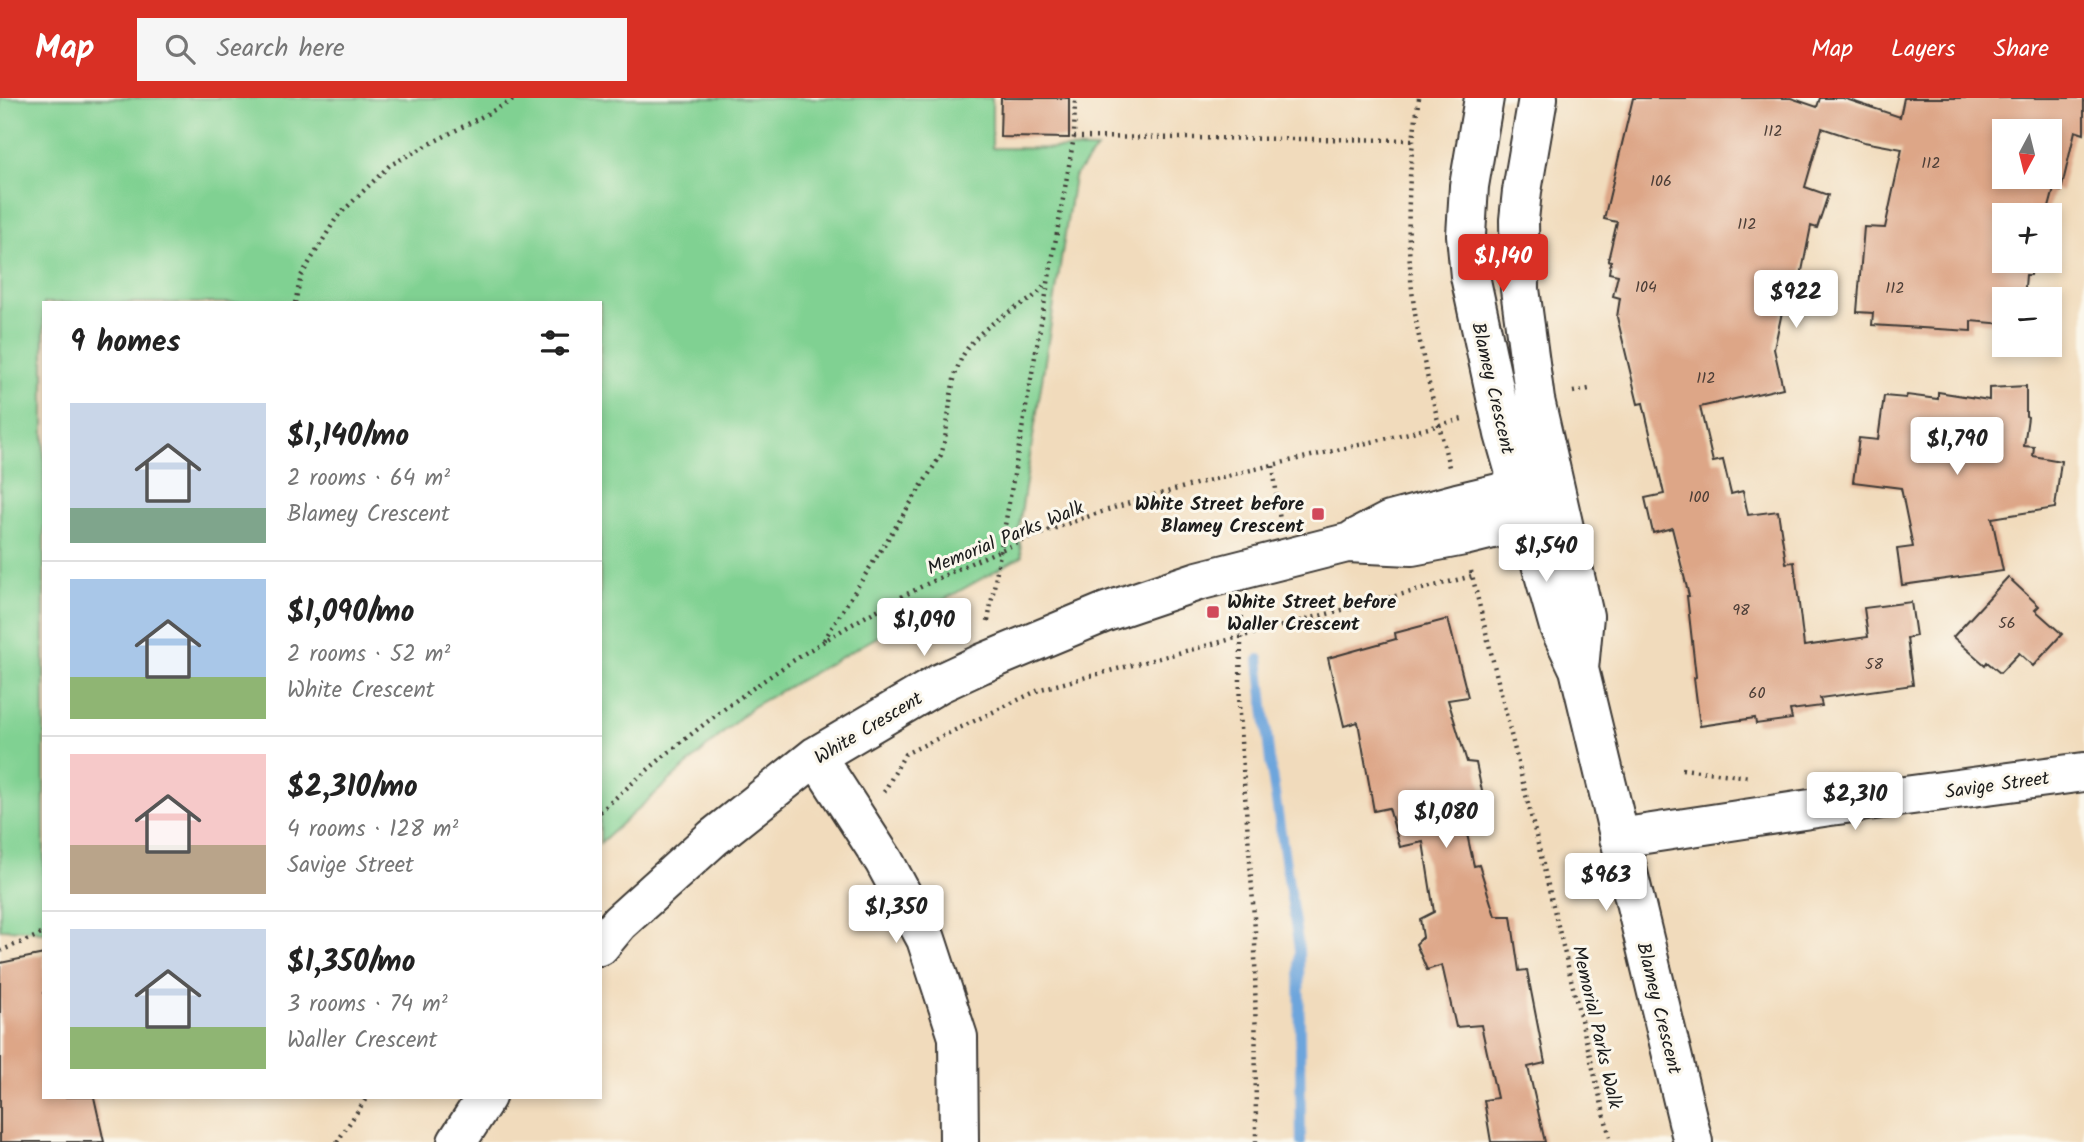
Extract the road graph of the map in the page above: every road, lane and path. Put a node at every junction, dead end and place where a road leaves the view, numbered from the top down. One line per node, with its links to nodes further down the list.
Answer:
1 (517, 98): 11 (path)
2 (1075, 98): 6 (path)
3 (1419, 98): 7 (path)
4 (1484, 98): 9 (street, Blamey Crescent)
5 (1538, 98): 8 (street, Blamey Crescent)
6 (1074, 137): 7 (path); 10 (path)
7 (1413, 140): 12 (path)
8 (1519, 259): 9 (street); 15 (street, Blamey Crescent)
9 (1468, 262): 15 (street, Blamey Crescent)
10 (1050, 275): 16 (path); 22 (path)
11 (295, 301)
12 (1439, 425): 13 (path, Memorial Parks Walk); 14 (path)
13 (1273, 466): 16 (path, Memorial Parks Walk); 17 (path)
14 (1452, 476)
15 (1535, 501): 17 (street, White Crescent); 28 (street, Blamey Crescent)
16 (1000, 550): 22 (path, Memorial Parks Walk); 23 (path)
17 (1291, 556): 19 (street, White Crescent)
18 (1470, 564): 20 (path, Memorial Parks Walk)
19 (1243, 570): 21 (path); 23 (street, White Crescent)
20 (1473, 576): 21 (path); 38 (path, Memorial Parks Walk)
21 (1241, 638): 27 (path); 37 (path)
22 (823, 641): 26 (path, Memorial Parks Walk)
23 (981, 664): 24 (street, White Crescent)
24 (816, 756): 27 (street); 30 (street, White Crescent)
25 (2084, 772): 28 (street, Savige Street)
26 (602, 810)
27 (856, 818): 36 (street)
28 (1619, 838): 39 (street, Blamey Crescent)
29 (42, 934): 31 (path)
30 (602, 944)
31 (0, 951)
32 (366, 1099): 34 (path)
33 (485, 1099): 35 (street)
34 (337, 1142)
35 (457, 1142)
36 (959, 1142)
37 (1256, 1142)
38 (1611, 1142)
39 (1693, 1142)

